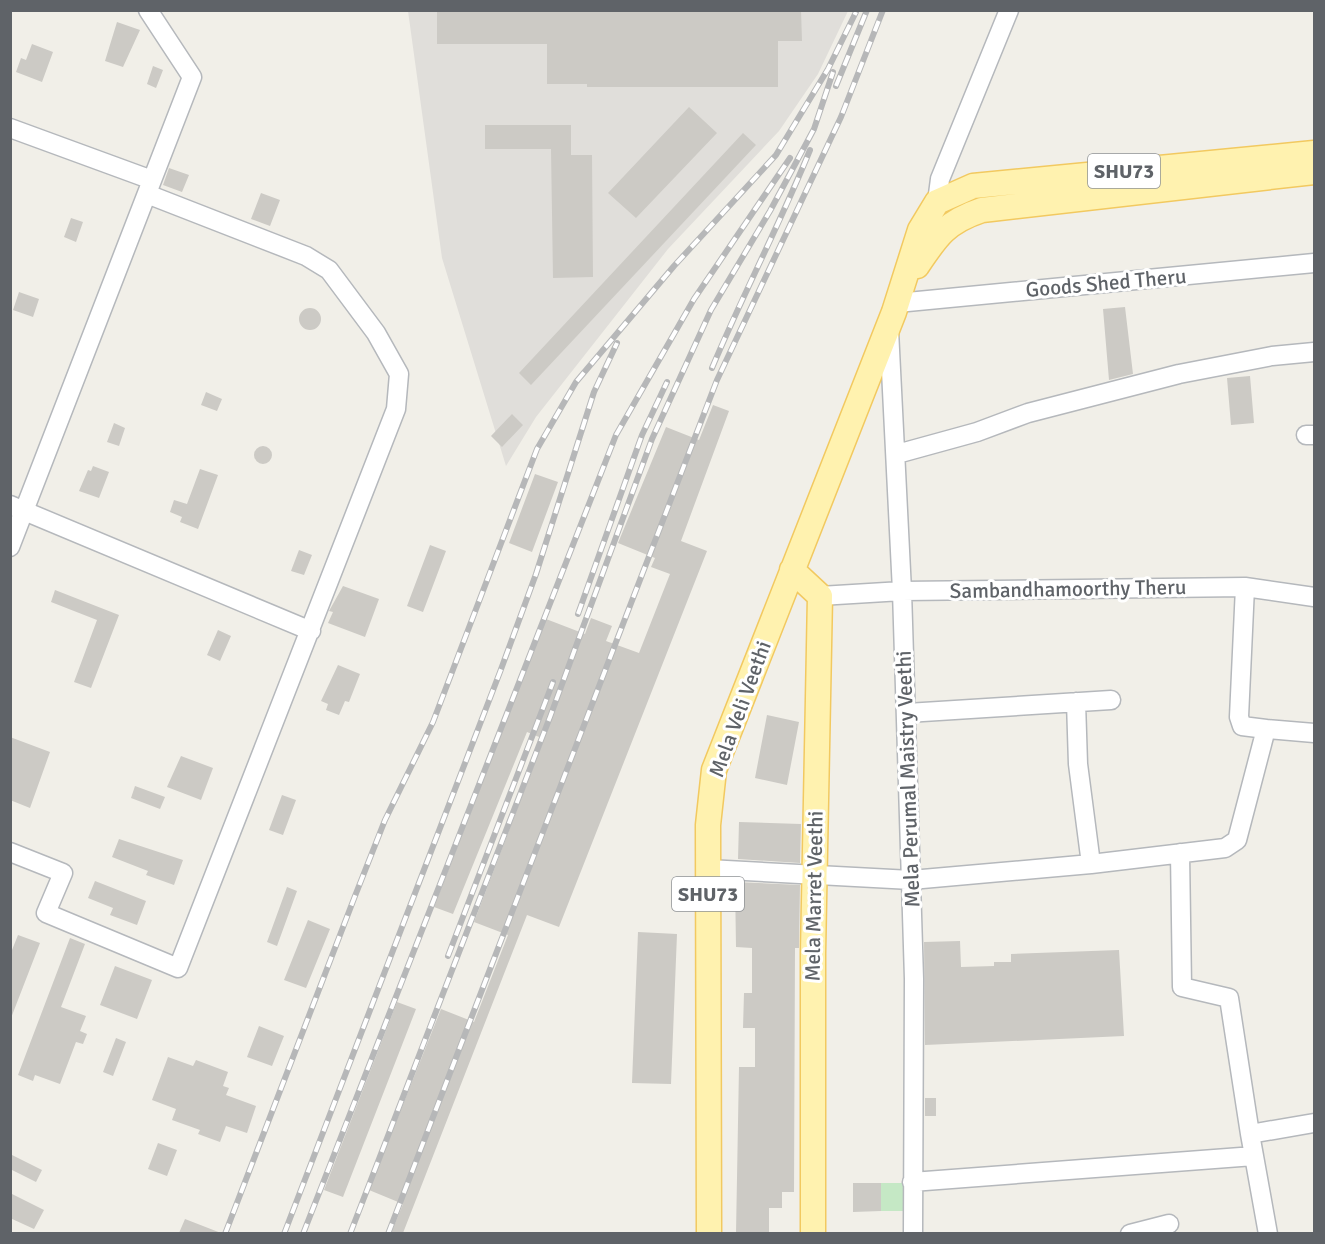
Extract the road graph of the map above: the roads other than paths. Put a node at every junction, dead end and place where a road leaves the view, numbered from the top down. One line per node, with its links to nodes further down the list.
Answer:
1 (148, 10): 6 (street)
2 (1009, 10): 7 (street)
3 (10, 128): 6 (street)
4 (1314, 153): 7 (main road, SHU73)
5 (1314, 172): 8 (main road, SHU73)
6 (149, 187): 13 (street); 20 (street)
7 (937, 202): 8 (main road); 10 (main road, Mela Veli Veethi / SHU73)
8 (982, 210): 10 (main road, Mela Veli Veethi / SHU73)
9 (1314, 263): 10 (street, Goods Shed Theru)
10 (897, 303): 12 (street, Mela Perumal Maistry Veethi); 15 (main road, Mela Veli Veethi / SHU73)
11 (1314, 351): 12 (street)
12 (897, 454): 17 (street, Mela Perumal Maistry Veethi)
13 (18, 508): 14 (street); 20 (street)
14 (10, 547)
15 (792, 570): 18 (main road); 29 (main road, Mela Veli Veethi / SHU73)
16 (1245, 586): 17 (street, Sambandhamoorthy Theru); 19 (street, Sambandhamoorthy Theru); 24 (street)
17 (902, 591): 18 (street, Sambandhamoorthy Theru); 23 (street, Mela Perumal Maistry Veethi)
18 (820, 596): 30 (main road, Mela Marret Veethi)
19 (1314, 597)
20 (311, 631): 26 (street)
21 (1111, 700): 22 (street)
22 (1076, 702): 23 (street); 28 (street)
23 (907, 713): 31 (street, Mela Perumal Maistry Veethi)
24 (1266, 729): 25 (street); 27 (street)
25 (1314, 733)
26 (10, 852)
27 (1180, 853): 28 (street); 33 (street)
28 (1091, 864): 31 (street)
29 (708, 869): 30 (street); 37 (main road, Mela Veli Veethi / SHU73)
30 (814, 874): 31 (street); 38 (main road, Mela Marret Veethi)
31 (911, 880): 35 (street, Mela Perumal Maistry Veethi)
32 (1314, 1123): 33 (street)
33 (1250, 1134): 34 (street)
34 (1254, 1156): 35 (street); 41 (street)
35 (912, 1182): 39 (street, Mela Perumal Maistry Veethi)
36 (1169, 1224): 40 (street)
37 (710, 1233)
38 (813, 1233)
39 (913, 1233)
40 (1130, 1233)
41 (1268, 1233)

